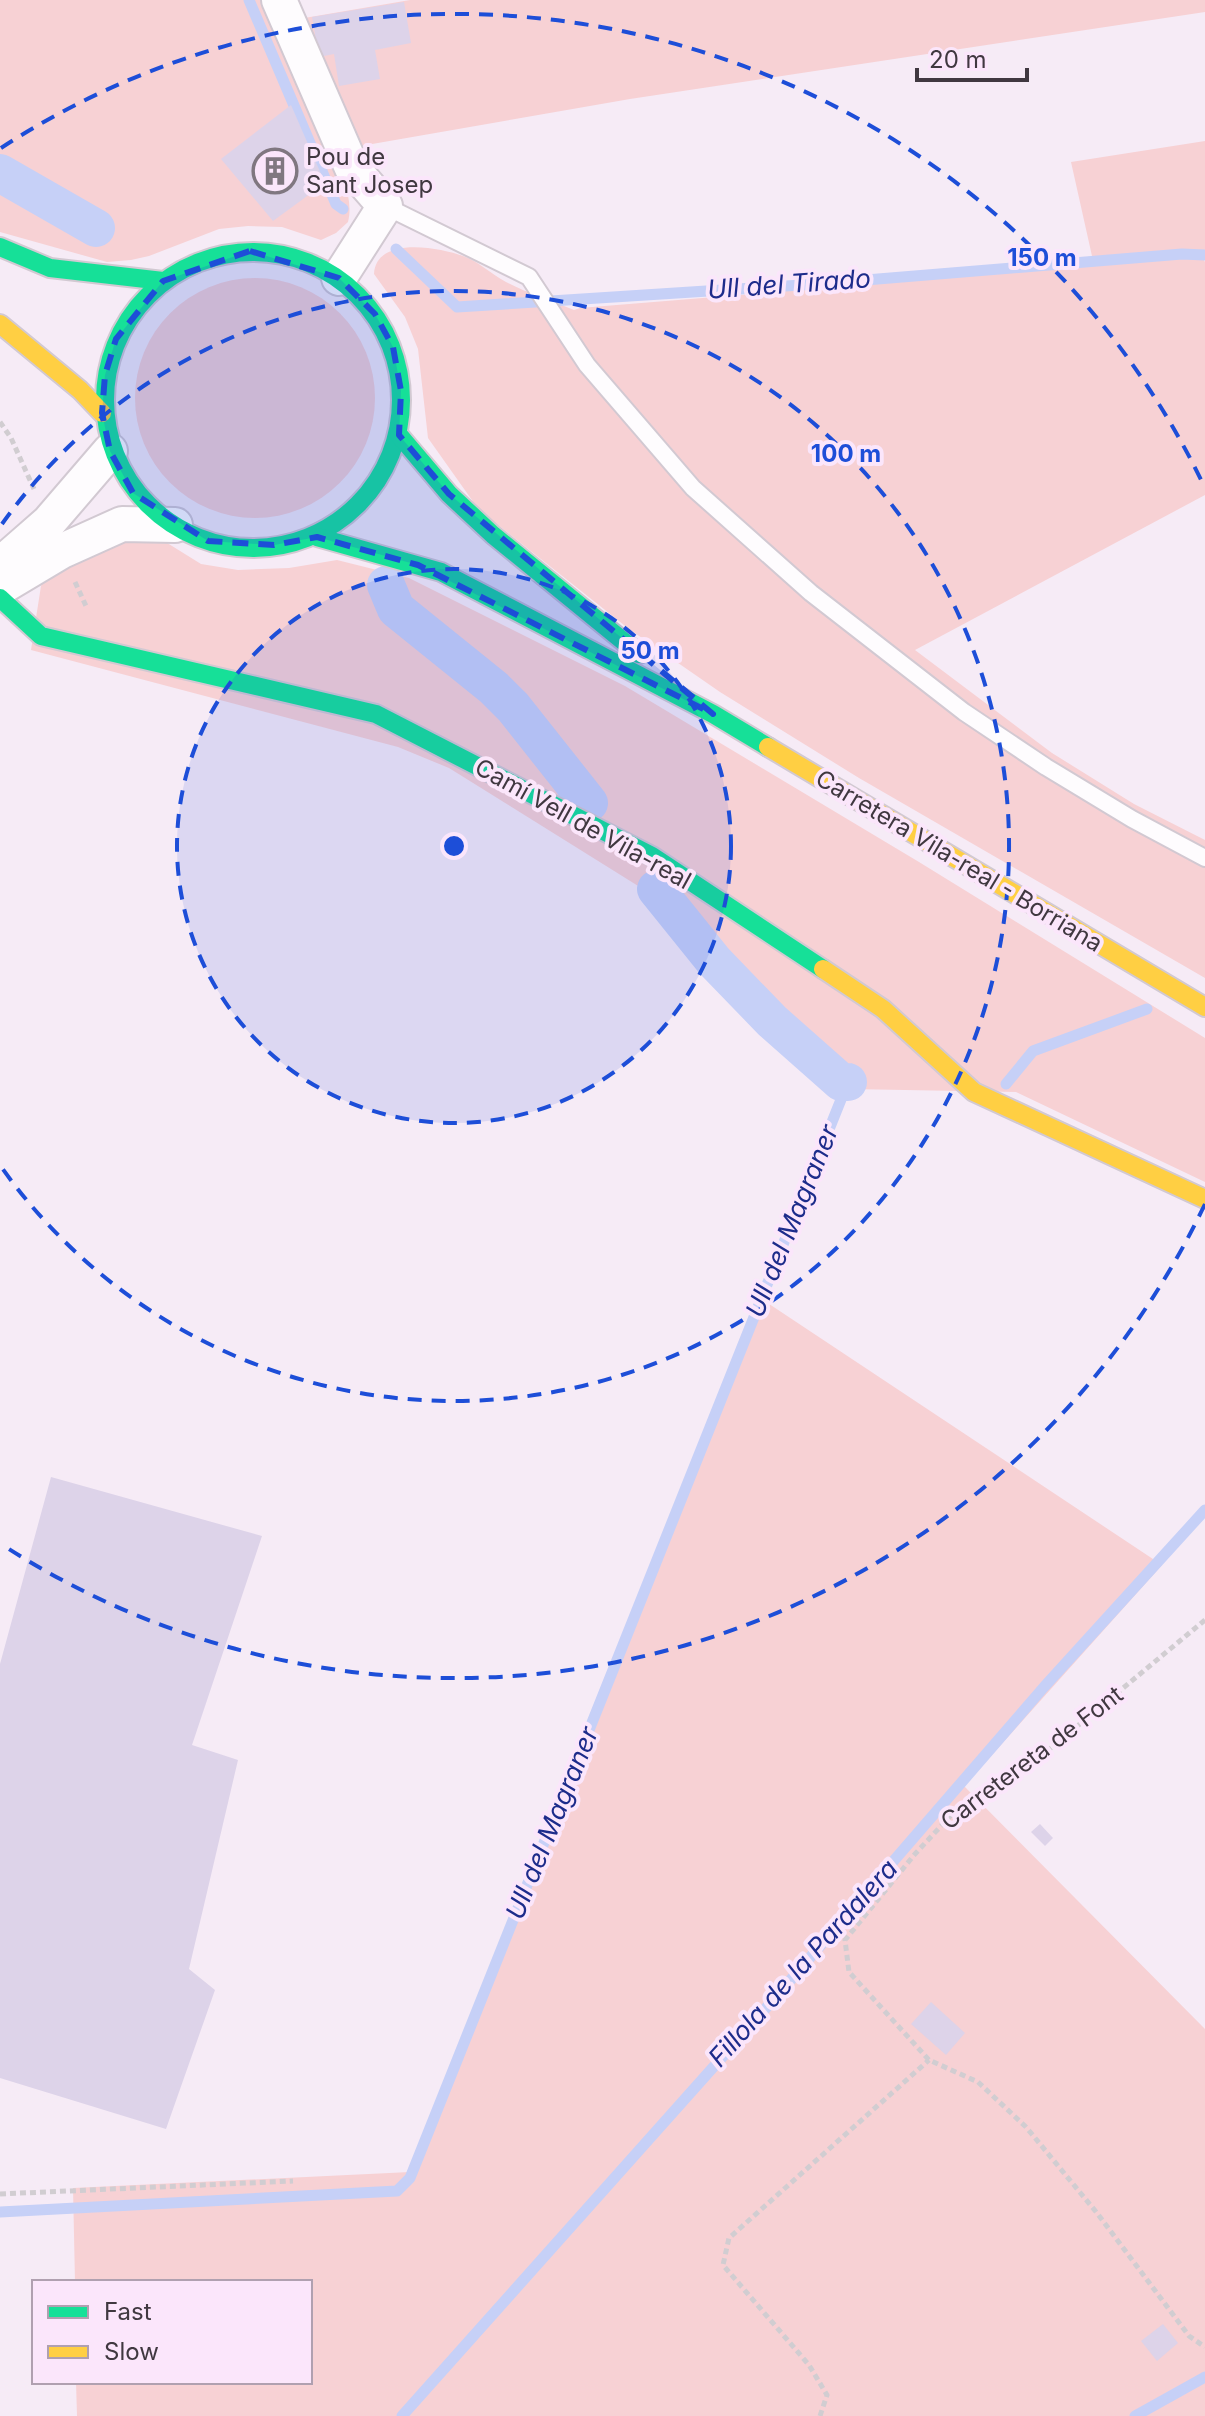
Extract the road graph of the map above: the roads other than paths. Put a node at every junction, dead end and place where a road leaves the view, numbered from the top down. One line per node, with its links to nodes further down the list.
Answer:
1 (279, 0): 2 (street)
2 (385, 206): 4 (street); 16 (lane)
3 (0, 247): 5 (main road)
4 (339, 278): 5 (main road); 8 (main road)
5 (163, 281): 7 (main road)
6 (0, 324): 7 (main road)
7 (102, 413): 9 (main road)
8 (399, 435): 11 (main road); 15 (main road, Carretera Vila-real - Borriana)
9 (110, 451): 10 (main road); 12 (street)
10 (175, 525): 11 (main road); 13 (street)
11 (317, 537): 15 (main road, Carretera Vila-real - Borriana)
12 (0, 577)
13 (0, 588)
14 (0, 598): 18 (main road, Camí Vell de Vila-real)
15 (713, 714): 17 (main road, Carretera Vila-real - Borriana)
16 (1205, 858)
17 (1205, 1007)
18 (1205, 1199)

